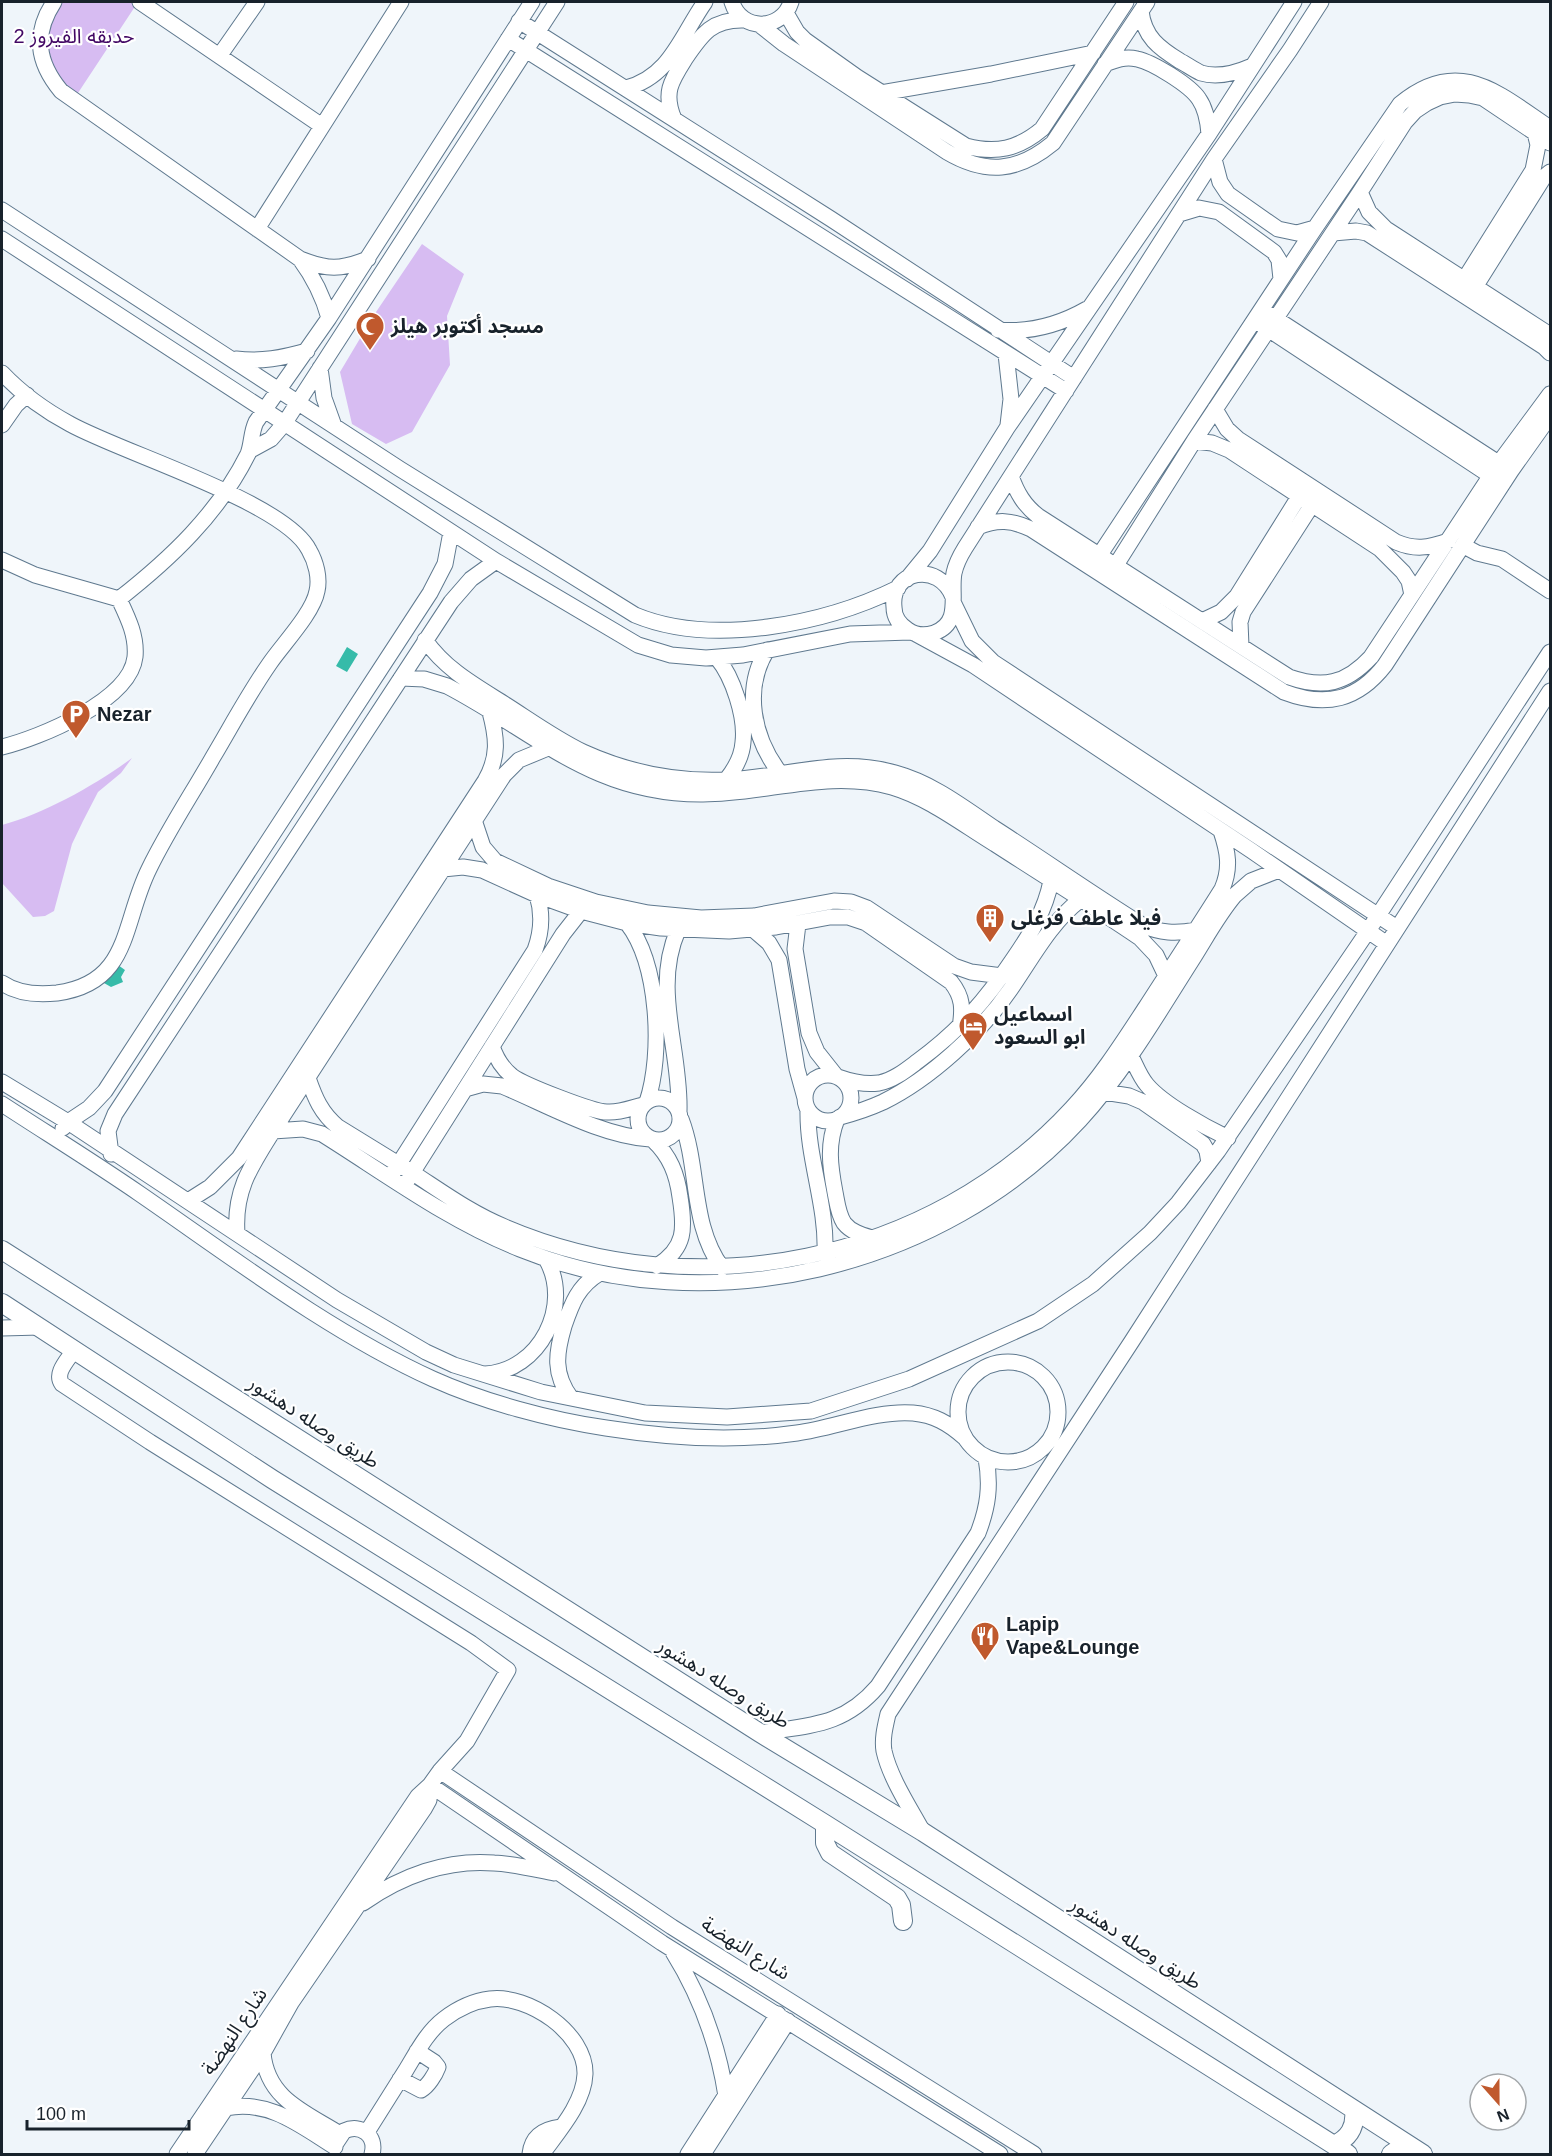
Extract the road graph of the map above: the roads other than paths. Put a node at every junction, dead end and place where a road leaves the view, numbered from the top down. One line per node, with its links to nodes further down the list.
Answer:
1 (54, 2): 38 (street)
2 (140, 2): 21 (street)
3 (257, 2): 21 (street)
4 (401, 2): 27 (street)
5 (532, 2): 15 (street)
6 (557, 2): 17 (street)
7 (705, 2): 24 (street)
8 (732, 2): 14 (street)
9 (1126, 2): 20 (street)
10 (1294, 2): 23 (street)
11 (1321, 2): 32 (street)
12 (1144, 6): 22 (street); 23 (street)
13 (789, 7): 16 (street); 25 (street)
14 (744, 20): 16 (street); 26 (street)
15 (519, 21): 17 (street); 18 (street)
16 (760, 25): 22 (street)
17 (537, 32): 19 (street); 24 (street)
18 (508, 39): 19 (street); 42 (street)
19 (526, 51): 53 (street); 55 (street)
20 (1093, 53): 25 (street); 25 (street)
21 (220, 55): 27 (street)
22 (1105, 64): 30 (street)
23 (1252, 66): 30 (street)
24 (626, 88): 26 (street)
25 (881, 93)
26 (674, 119): 49 (street)
27 (322, 126): 38 (street)
28 (1551, 128): 37 (street)
29 (1535, 133): 31 (street); 34 (street); 44 (street)
30 (1209, 134): 45 (street)
31 (1551, 143)
32 (1214, 159): 36 (street); 37 (street)
33 (1551, 172): 44 (street)
34 (1360, 192): 39 (street); 44 (street)
35 (2, 210): 54 (street)
36 (1179, 214): 43 (street); 58 (street)
37 (1315, 228): 43 (street)
38 (257, 229): 41 (street)
39 (1333, 233): 44 (street); 48 (street)
40 (2, 239): 64 (street)
41 (300, 259): 42 (street); 47 (street)
42 (368, 259): 47 (street)
43 (1281, 279): 46 (street)
44 (1466, 288): 50 (street); 52 (street)
45 (1089, 307): 49 (street); 56 (street)
46 (1258, 315): 48 (street); 82 (street)
47 (329, 318): 51 (street)
48 (1272, 324): 63 (street); 72 (street)
49 (997, 329): 56 (street)
50 (1551, 335)
51 (307, 351): 54 (street); 59 (street)
52 (1551, 353)
53 (1006, 354): 56 (street); 69 (street)
54 (232, 359): 59 (street)
55 (320, 368): 62 (street); 68 (street)
56 (1047, 370): 58 (street); 69 (street)
57 (2, 373): 61 (street)
58 (1070, 385): 73 (street)
59 (278, 390): 62 (street); 64 (street)
60 (1551, 394): 72 (street)
61 (27, 395): 67 (street); 74 (street)
62 (297, 403): 66 (street); 68 (street)
63 (1215, 409): 70 (street); 75 (street)
64 (263, 411): 66 (street); 71 (street)
65 (1551, 417): 72 (street)
66 (284, 424): 71 (street); 77 (street)
67 (2, 425)
68 (334, 426): 84 (street)
69 (1007, 428): 84 (street)
70 (1194, 441): 75 (street); 83 (street)
71 (249, 451): 74 (street)
72 (1501, 473): 78 (street); 79 (street)
73 (1011, 476): 76 (street); 82 (street)
74 (225, 492): 86 (street); 124 (street)
75 (1310, 495): 78 (street); 88 (street); 89 (street); 92 (street)
76 (978, 527): 82 (street); 87 (street)
77 (451, 532): 81 (street); 138 (street)
78 (1448, 541): 88 (street)
79 (1464, 546): 85 (street); 88 (street)
80 (2, 560): 86 (street)
81 (496, 561): 91 (street); 95 (street)
82 (1095, 562): 83 (street)
83 (1111, 572): 89 (street); 99 (street)
84 (903, 583): 87 (street); 90 (street)
85 (1551, 591)
86 (119, 599): 101 (street)
87 (954, 601): 90 (street); 113 (street)
88 (1413, 603): 97 (street); 99 (street)
89 (1202, 621): 92 (street)
90 (913, 633): 93 (street); 106 (street)
91 (425, 640): 96 (street); 104 (street)
92 (1241, 646): 97 (street)
93 (767, 650): 95 (street); 103 (street)
94 (1551, 652): 113 (street)
95 (717, 658): 104 (street)
96 (400, 678): 100 (street); 143 (street)
97 (1311, 683): 99 (street)
98 (1551, 690): 116 (street)
99 (1308, 700)
100 (490, 712): 102 (street); 148 (street)
101 (2, 747)
102 (548, 748): 105 (street); 109 (street)
103 (780, 773): 104 (street); 119 (street)
104 (726, 780)
105 (474, 820): 107 (street); 122 (street)
106 (1221, 831): 108 (street); 119 (street)
107 (443, 869): 110 (street); 129 (street)
108 (1279, 870): 120 (street); 127 (street)
109 (1051, 881): 111 (street); 122 (street)
110 (537, 895): 112 (street); 146 (street)
111 (1080, 900): 123 (street); 137 (street)
112 (581, 911): 114 (street); 126 (street)
113 (1378, 916): 116 (street); 120 (street)
114 (627, 923): 117 (street); 133 (street)
115 (798, 924): 118 (street); 125 (street); 128 (street)
116 (1397, 928): 121 (street)
117 (678, 930): 118 (street); 136 (street)
118 (754, 930): 135 (street)
119 (1196, 930): 123 (street)
120 (1368, 931): 121 (street); 140 (street)
121 (1387, 944): 166 (street)
122 (1002, 976): 125 (street)
123 (1166, 976): 150 (street)
124 (2, 983)
125 (960, 1027): 128 (street)
126 (492, 1046): 131 (street); 133 (street)
127 (1131, 1056): 132 (street); 140 (street)
128 (837, 1077): 135 (street); 137 (street)
129 (308, 1078): 139 (street); 146 (street)
130 (2, 1082): 138 (street)
131 (465, 1089): 141 (street); 147 (street)
132 (1104, 1092): 144 (street); 156 (street)
133 (645, 1103): 136 (street); 141 (street)
134 (2, 1104): 142 (street)
135 (807, 1104): 137 (street); 152 (street)
136 (680, 1115): 141 (street); 155 (street)
137 (839, 1118): 150 (street)
138 (68, 1122): 142 (street); 143 (street)
139 (273, 1131): 146 (street); 149 (street)
140 (1228, 1137): 144 (street)
141 (652, 1139): 154 (street)
142 (57, 1140): 145 (street)
143 (111, 1150): 145 (street); 148 (street)
144 (1209, 1163): 160 (street)
145 (106, 1171): 165 (street)
146 (394, 1171): 147 (street)
147 (408, 1179): 153 (street); 154 (street)
148 (188, 1201): 149 (street)
149 (237, 1233): 163 (street)
150 (872, 1238): 152 (street)
151 (2, 1250): 168 (main road, طريق وصله دهشور)
152 (825, 1253): 155 (street)
153 (546, 1259): 156 (street); 163 (street)
154 (657, 1266): 155 (street)
155 (722, 1268)
156 (600, 1273): 164 (street)
157 (2, 1303): 158 (main road)
158 (40, 1327): 159 (street); 161 (main road)
159 (2, 1328)
160 (981, 1348): 162 (street); 164 (street)
161 (74, 1350): 169 (street); 171 (main road)
162 (988, 1366): 165 (street); 166 (street)
163 (481, 1374): 164 (street)
164 (571, 1398)
165 (964, 1437): 167 (street)
166 (1056, 1445): 167 (street); 172 (street)
167 (986, 1458): 168 (street)
168 (760, 1733): 172 (main road, طريق وصله دهشور)
169 (440, 1771): 170 (street); 176 (street, شارع النهضة)
170 (430, 1785): 173 (street, شارع النهضة); 174 (street, شارع النهضة); 178 (street, شارع النهضة)
171 (825, 1824): 175 (main road); 191 (main road)
172 (923, 1832): 185 (main road, طريق وصله دهشور)
173 (562, 1874): 174 (street); 177 (street, شارع النهضة)
174 (356, 1908): 178 (street, شارع النهضة)
175 (903, 1921)
176 (672, 1928): 177 (street); 198 (street, شارع النهضة)
177 (667, 1946): 179 (street, شارع النهضة); 183 (street)
178 (286, 2000): 181 (street, شارع النهضة); 193 (street, شارع النهضة)
179 (783, 2018): 183 (street); 190 (street); 197 (street, شارع النهضة)
180 (417, 2051): 182 (street); 182 (street); 186 (street)
181 (263, 2053): 184 (street, شارع النهضة); 189 (street)
182 (400, 2079): 187 (street)
183 (726, 2096): 190 (street)
184 (226, 2108): 189 (street); 194 (street, شارع النهضة)
185 (1354, 2110): 188 (main road, طريق وصله دهشور); 191 (main road)
186 (561, 2127): 195 (street); 196 (street)
187 (367, 2132): 189 (street); 192 (street)
188 (1406, 2144): 199 (main road); 200 (main road, طريق وصله دهشور)
189 (337, 2145)
190 (699, 2150)
191 (1341, 2150)
192 (375, 2153)
193 (177, 2154)
194 (195, 2154)
195 (530, 2154)
196 (542, 2154)
197 (1000, 2154)
198 (1034, 2154)
199 (1391, 2154)
200 (1423, 2154)

